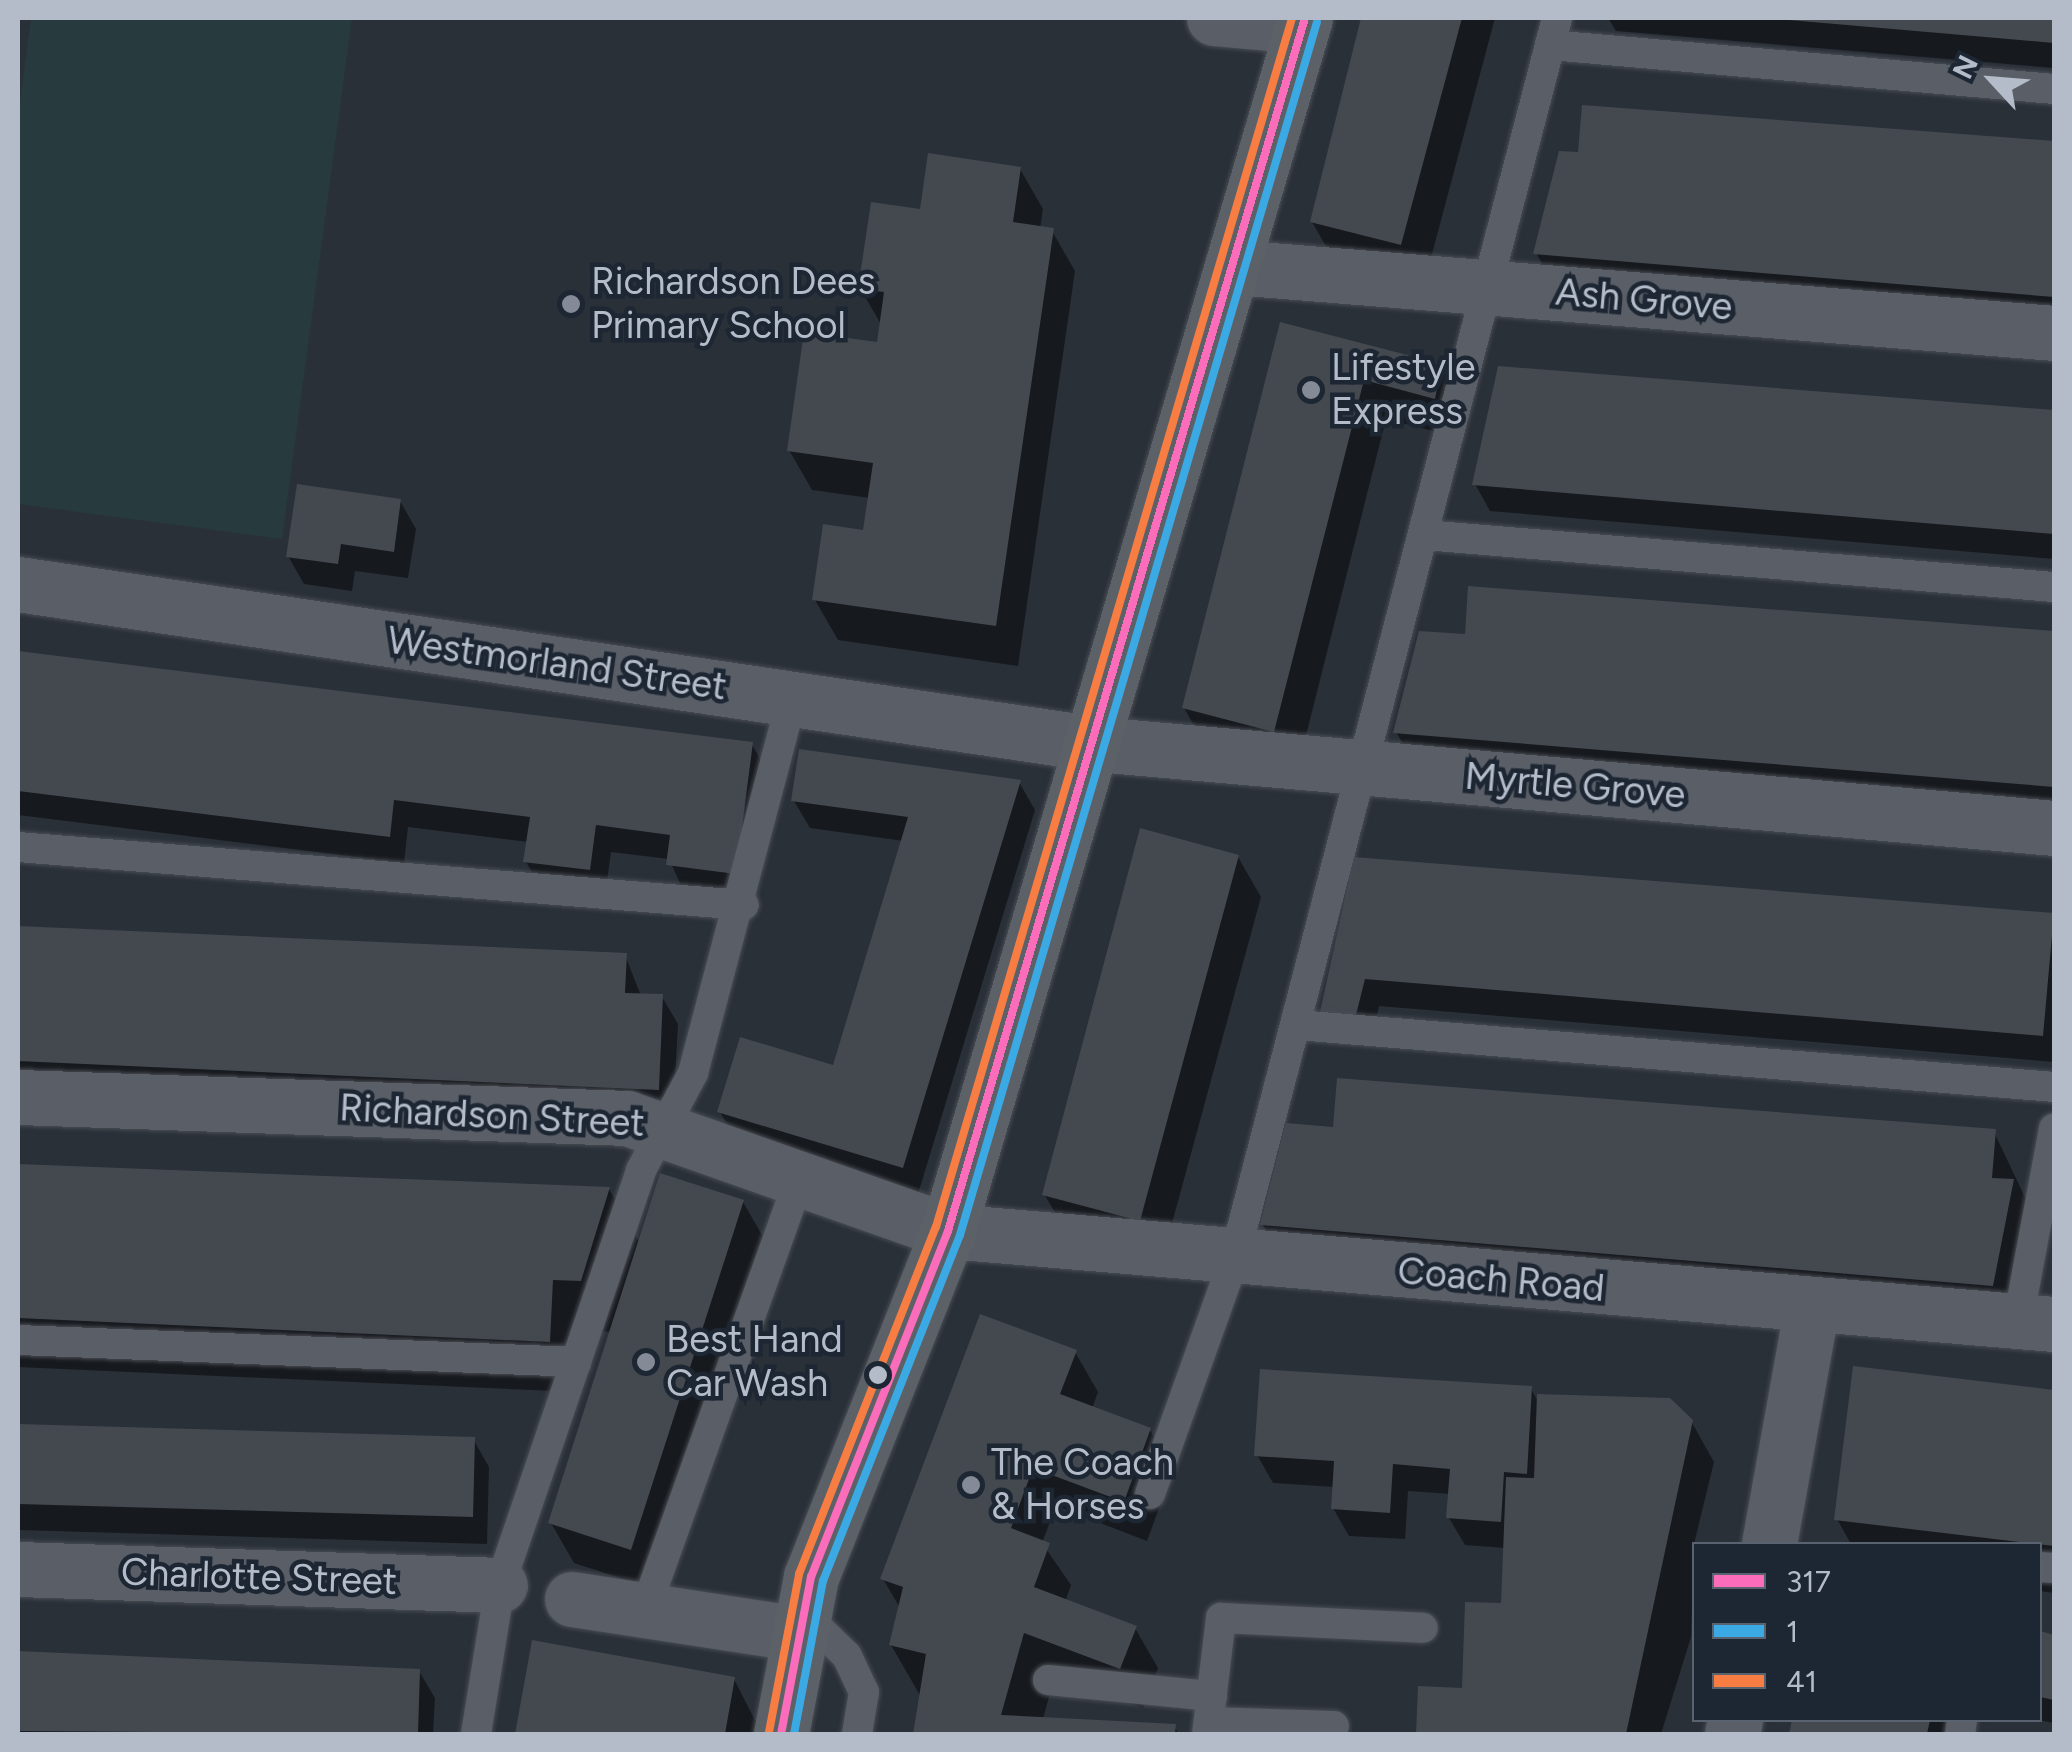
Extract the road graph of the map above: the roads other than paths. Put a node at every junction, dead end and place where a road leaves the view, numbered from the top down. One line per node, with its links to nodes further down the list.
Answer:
1 (1214, 18): 2 (street)
2 (1304, 22): 5 (main road)
3 (1554, 31): 4 (lane); 6 (lane)
4 (2054, 89)
5 (1234, 266): 6 (street, Ash Grove); 12 (main road)
6 (1488, 287): 7 (street, Ash Grove); 8 (lane)
7 (2054, 333)
8 (1424, 535): 10 (lane); 13 (lane)
9 (18, 584): 11 (street, Westmorland Street)
10 (2054, 586)
11 (792, 698): 12 (street, Westmorland Street); 16 (lane)
12 (1096, 744): 13 (street, Myrtle Grove); 23 (main road)
13 (1364, 768): 14 (street, Myrtle Grove); 17 (lane)
14 (2054, 828)
15 (18, 847): 16 (lane)
16 (744, 905): 20 (lane)
17 (1297, 1025): 18 (lane); 24 (lane)
18 (2054, 1087)
19 (18, 1096): 20 (street, Richardson Street)
20 (664, 1126): 22 (street, Richardson Street); 28 (lane)
21 (2054, 1128): 26 (lane)
22 (800, 1176): 23 (street, Richardson Street); 34 (lane)
23 (948, 1230): 24 (street, Coach Road); 35 (main road)
24 (1234, 1259): 25 (street, Coach Road); 29 (lane)
25 (1812, 1304): 26 (street, Coach Road); 30 (street)
26 (2036, 1322)
27 (18, 1340): 28 (lane)
28 (577, 1362): 32 (lane)
29 (1150, 1494)
30 (1770, 1542)
31 (18, 1569): 32 (street, Charlotte Street)
32 (500, 1586): 40 (lane)
33 (572, 1599): 34 (street)
34 (645, 1610): 35 (street)
35 (802, 1624): 41 (main road); 42 (lane)
36 (1423, 1628): 38 (lane)
37 (1048, 1680): 38 (lane)
38 (1209, 1718): 39 (lane)
39 (1334, 1726)
40 (476, 1734)
41 (782, 1734)
42 (857, 1734)

